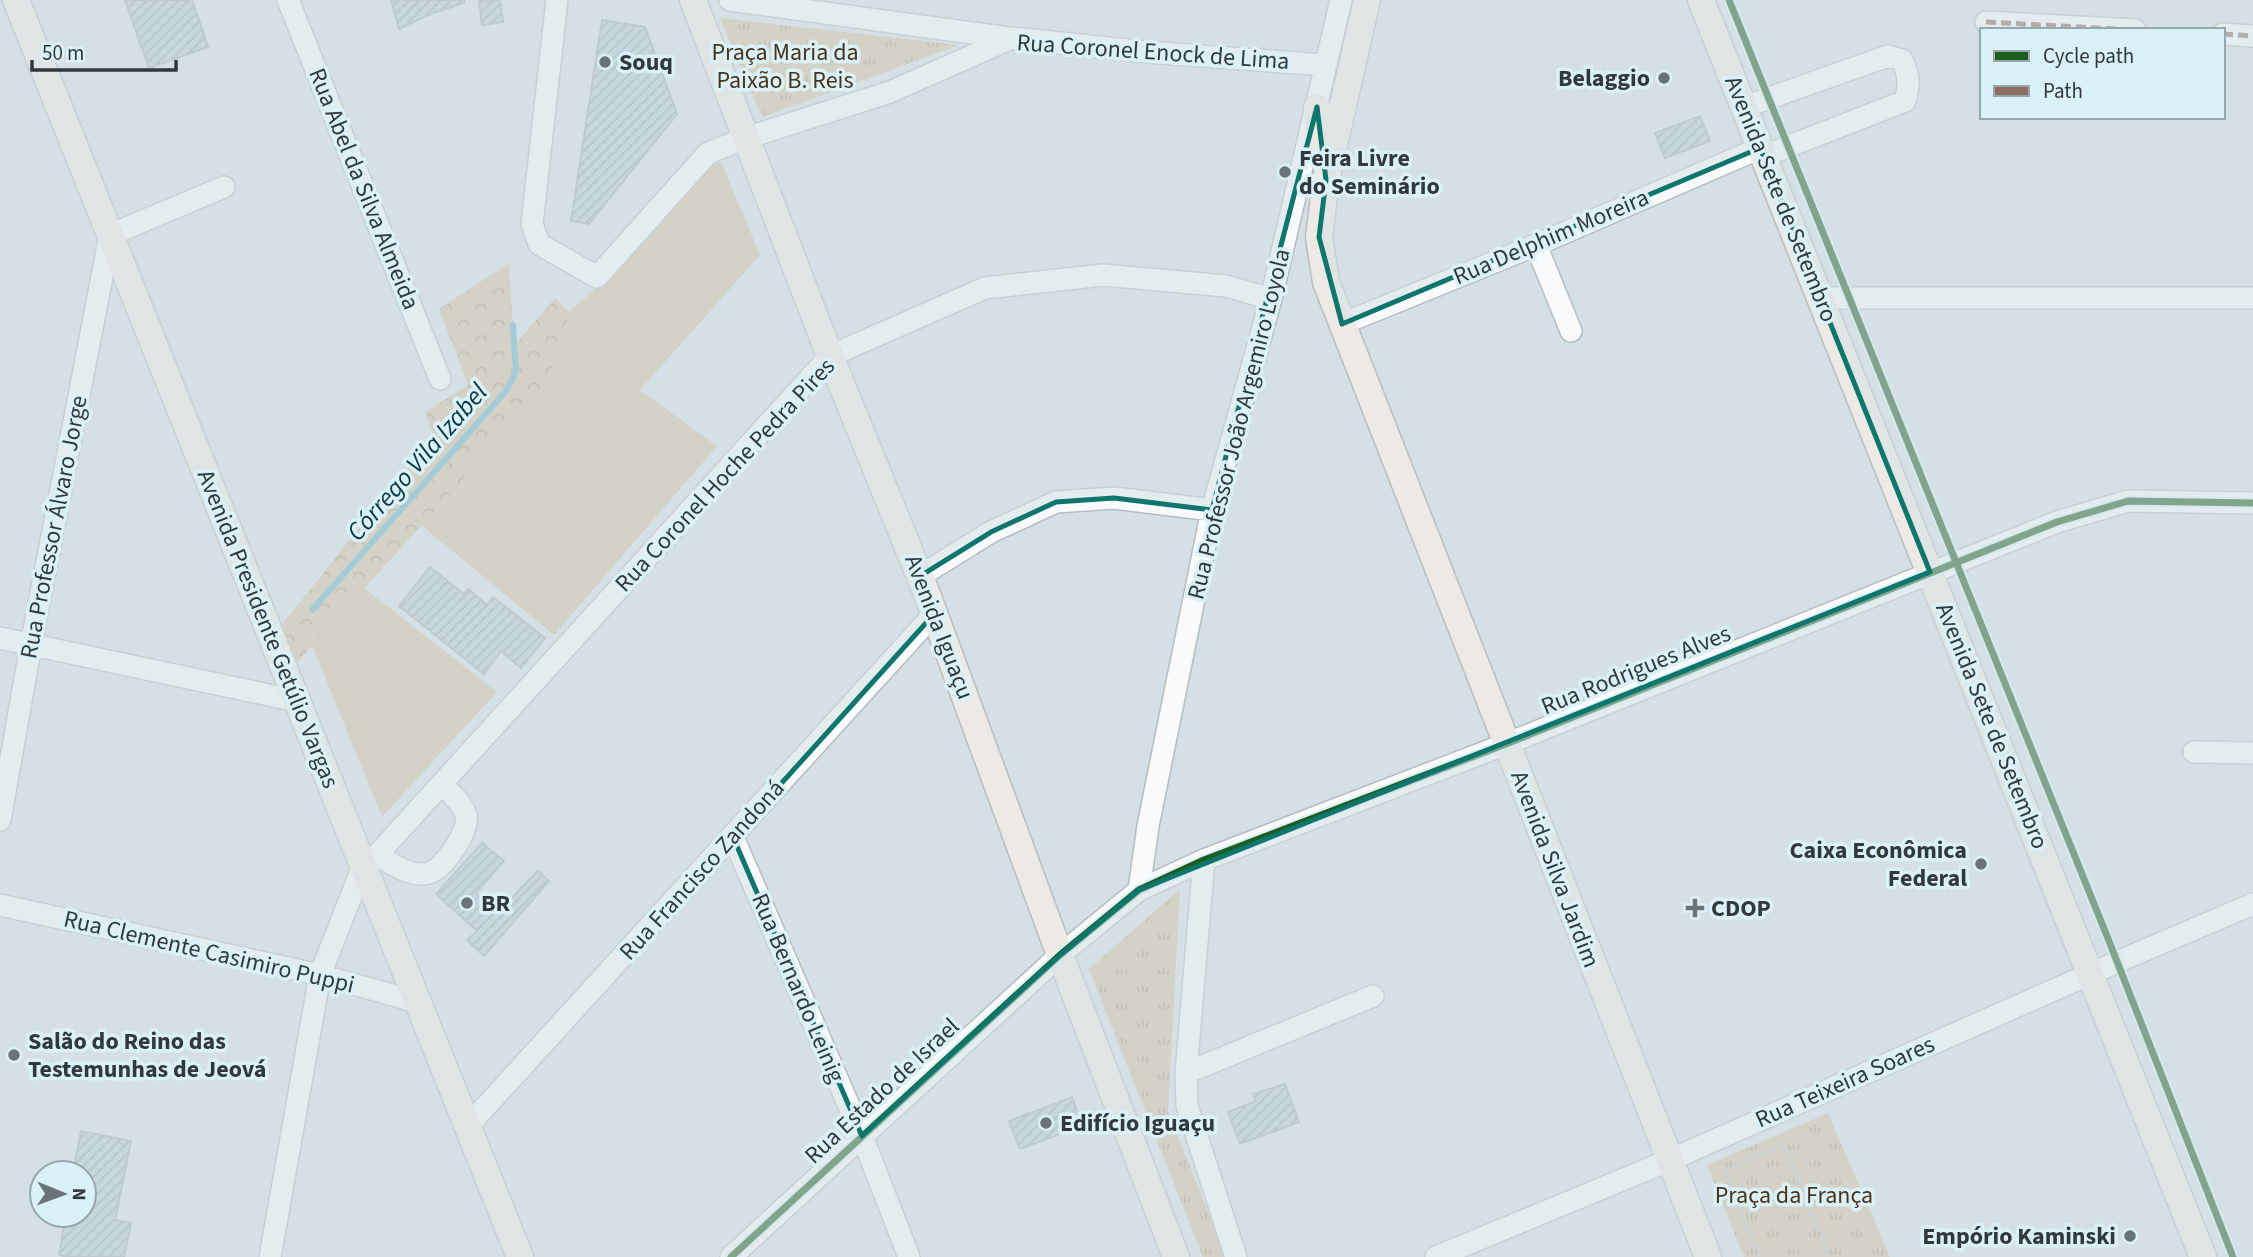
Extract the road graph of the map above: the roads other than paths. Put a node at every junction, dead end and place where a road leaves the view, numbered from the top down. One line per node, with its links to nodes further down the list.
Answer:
1 (16, 0): 21 (main road, Avenida Presidente Getúlio Vargas)
2 (288, 0): 29 (street, Rua Abel da Silva Almeida)
3 (557, 0): 17 (street, Rua Coronel Enock de Lima)
4 (693, 0): 17 (main road, Avenida Iguaçu)
5 (730, 0): 13 (street)
6 (1341, 0): 14 (street, Rua Professor João Argemiro Loyola)
7 (1367, 0): 19 (main road, Rua Professor João Argemiro Loyola)
8 (1701, 0): 16 (main road, Avenida Sete de Setembro)
9 (1986, 22): 10 (street)
10 (2098, 28)
11 (2225, 34): 12 (street)
12 (2253, 36)
13 (1012, 38): 14 (street, Rua Coronel Enock de Lima); 17 (street, Rua Coronel Enock de Lima)
14 (1326, 65): 15 (street, Rua Professor João Argemiro Loyola)
15 (1317, 107): 19 (main road); 25 (street, Rua Professor João Argemiro Loyola)
16 (1744, 107): 18 (main road, Avenida Sete de Setembro); 18 (street, Rua Delphim Moreira)
17 (746, 138): 28 (main road, Avenida Iguaçu)
18 (1762, 152): 22 (street, Rua Delphim Moreira); 23 (main road, Avenida Sete de Setembro)
19 (1326, 180): 26 (main road, Rua Professor João Argemiro Loyola)
20 (224, 187): 21 (street)
21 (110, 235): 36 (street, Rua Professor Álvaro Jorge); 37 (main road, Avenida Presidente Getúlio Vargas)
22 (1536, 244): 26 (street, Rua Delphim Moreira); 27 (street)
23 (1821, 298): 24 (street); 32 (main road, Avenida Sete de Setembro)
24 (2253, 298)
25 (1272, 299): 28 (street, Rua Coronel Hoche Pedra Pires); 31 (street, Rua Professor João Argemiro Loyola)
26 (1342, 324): 38 (main road, Avenida Silva Jardim)
27 (1571, 331)
28 (830, 356): 33 (main road, Avenida Iguaçu); 41 (street, Rua Coronel Hoche Pedra Pires)
29 (440, 379)
30 (2253, 503): 32 (street, Rua Rodrigues Alves)
31 (1212, 510): 33 (street); 46 (street, Rua Professor João Argemiro Loyola)
32 (1930, 572): 38 (street, Rua Rodrigues Alves); 50 (main road, Avenida Sete de Setembro)
33 (920, 576): 34 (main road, Avenida Iguaçu)
34 (935, 613): 43 (street, Rua Francisco Zandoná); 49 (main road, Avenida Iguaçu)
35 (0, 638): 36 (street)
36 (31, 645): 37 (street); 42 (street, Rua Professor Álvaro Jorge)
37 (297, 701): 45 (main road, Avenida Presidente Getúlio Vargas)
38 (1506, 744): 44 (street, Rua Rodrigues Alves); 57 (main road, Avenida Silva Jardim)
39 (2194, 752): 40 (street)
40 (2253, 753)
41 (442, 784): 45 (street, Rua Coronel Hoche Pedra Pires); 45 (street)
42 (0, 820)
43 (733, 837): 55 (street, Rua Francisco Zandoná); 56 (street, Rua Bernardo Leinig)
44 (1205, 860): 46 (street, Rua Rodrigues Alves); 54 (street)
45 (370, 861): 51 (street); 53 (main road, Avenida Presidente Getúlio Vargas)
46 (1139, 890): 49 (street, Rua Rodrigues Alves)
47 (2253, 904): 50 (street, Rua Teixeira Soares)
48 (0, 905): 51 (street, Rua Clemente Casimiro Puppi)
49 (1060, 955): 56 (street, Rua Estado de Israel); 62 (main road, Avenida Iguaçu)
50 (2091, 973): 57 (street, Rua Teixeira Soares); 66 (main road, Avenida Sete de Setembro)
51 (320, 975): 53 (street, Rua Clemente Casimiro Puppi); 58 (street)
52 (1373, 996): 54 (street)
53 (418, 1002): 55 (main road, Avenida Presidente Getúlio Vargas)
54 (1186, 1073): 63 (street)
55 (468, 1126): 59 (main road, Avenida Presidente Getúlio Vargas)
56 (862, 1136): 60 (street, Rua Estado de Israel); 61 (street, Rua Bernardo Leinig)
57 (1670, 1160): 64 (street, Rua Teixeira Soares); 65 (main road, Avenida Silva Jardim)
58 (270, 1257)
59 (520, 1257)
60 (731, 1257)
61 (909, 1257)
62 (1176, 1257)
63 (1236, 1257)
64 (1436, 1257)
65 (1708, 1257)
66 (2203, 1257)

